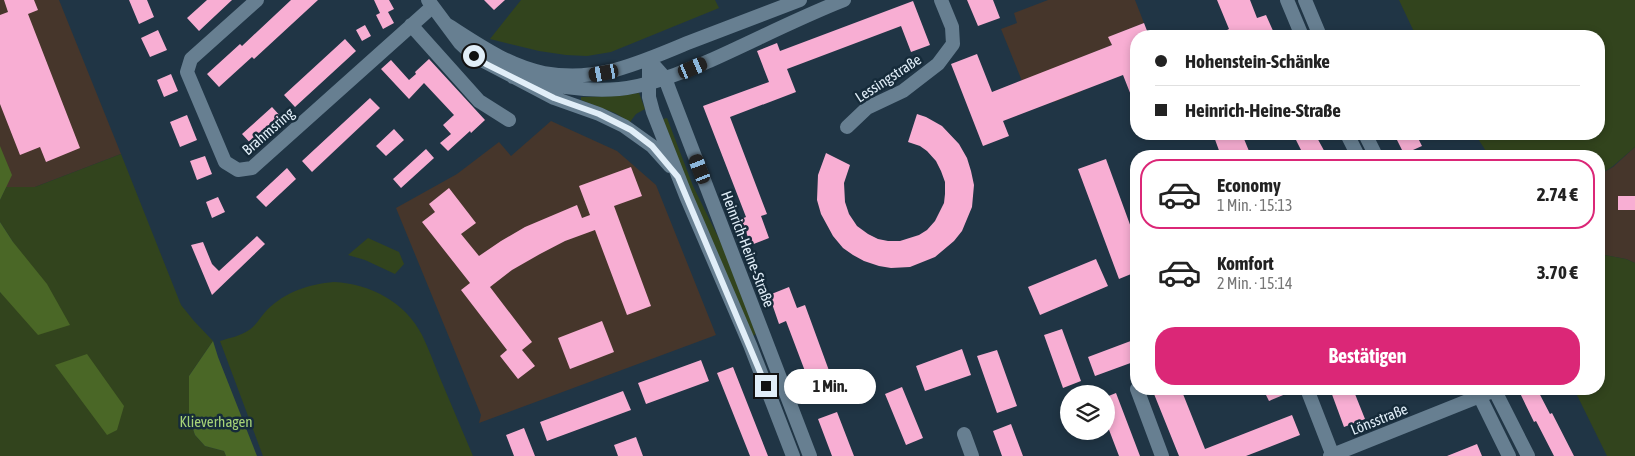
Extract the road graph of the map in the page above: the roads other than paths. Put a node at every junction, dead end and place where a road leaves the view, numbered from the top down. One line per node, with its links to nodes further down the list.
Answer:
1 (257, 0): 9 (street, Brahmsring)
2 (800, 0): 12 (street)
3 (844, 0): 14 (street)
4 (941, 0): 17 (street, Lessingstraße)
5 (1287, 0): 10 (street)
6 (1305, 0): 11 (street)
7 (430, 3): 8 (street); 9 (street, Brahmsring)
8 (446, 24): 12 (street); 13 (street)
9 (411, 25): 16 (street)
10 (1300, 30)
11 (1318, 30)
12 (649, 60): 14 (street, Heinrich-Heine-Straße); 15 (street)
13 (513, 77): 15 (street); 18 (street)
14 (665, 78): 15 (street); 26 (street, Heinrich-Heine-Straße)
15 (648, 84): 18 (street)
16 (509, 120)
17 (847, 127)
18 (678, 177): 25 (street)
19 (1139, 395): 28 (street)
20 (1309, 395): 29 (street)
21 (1473, 395): 29 (street, Lönsstraße)
22 (1479, 395): 30 (street)
23 (1497, 395): 31 (street)
24 (964, 434): 27 (street)
25 (793, 456)
26 (810, 456)
27 (972, 456)
28 (1162, 456)
29 (1332, 456)
30 (1509, 456)
31 (1528, 456)

